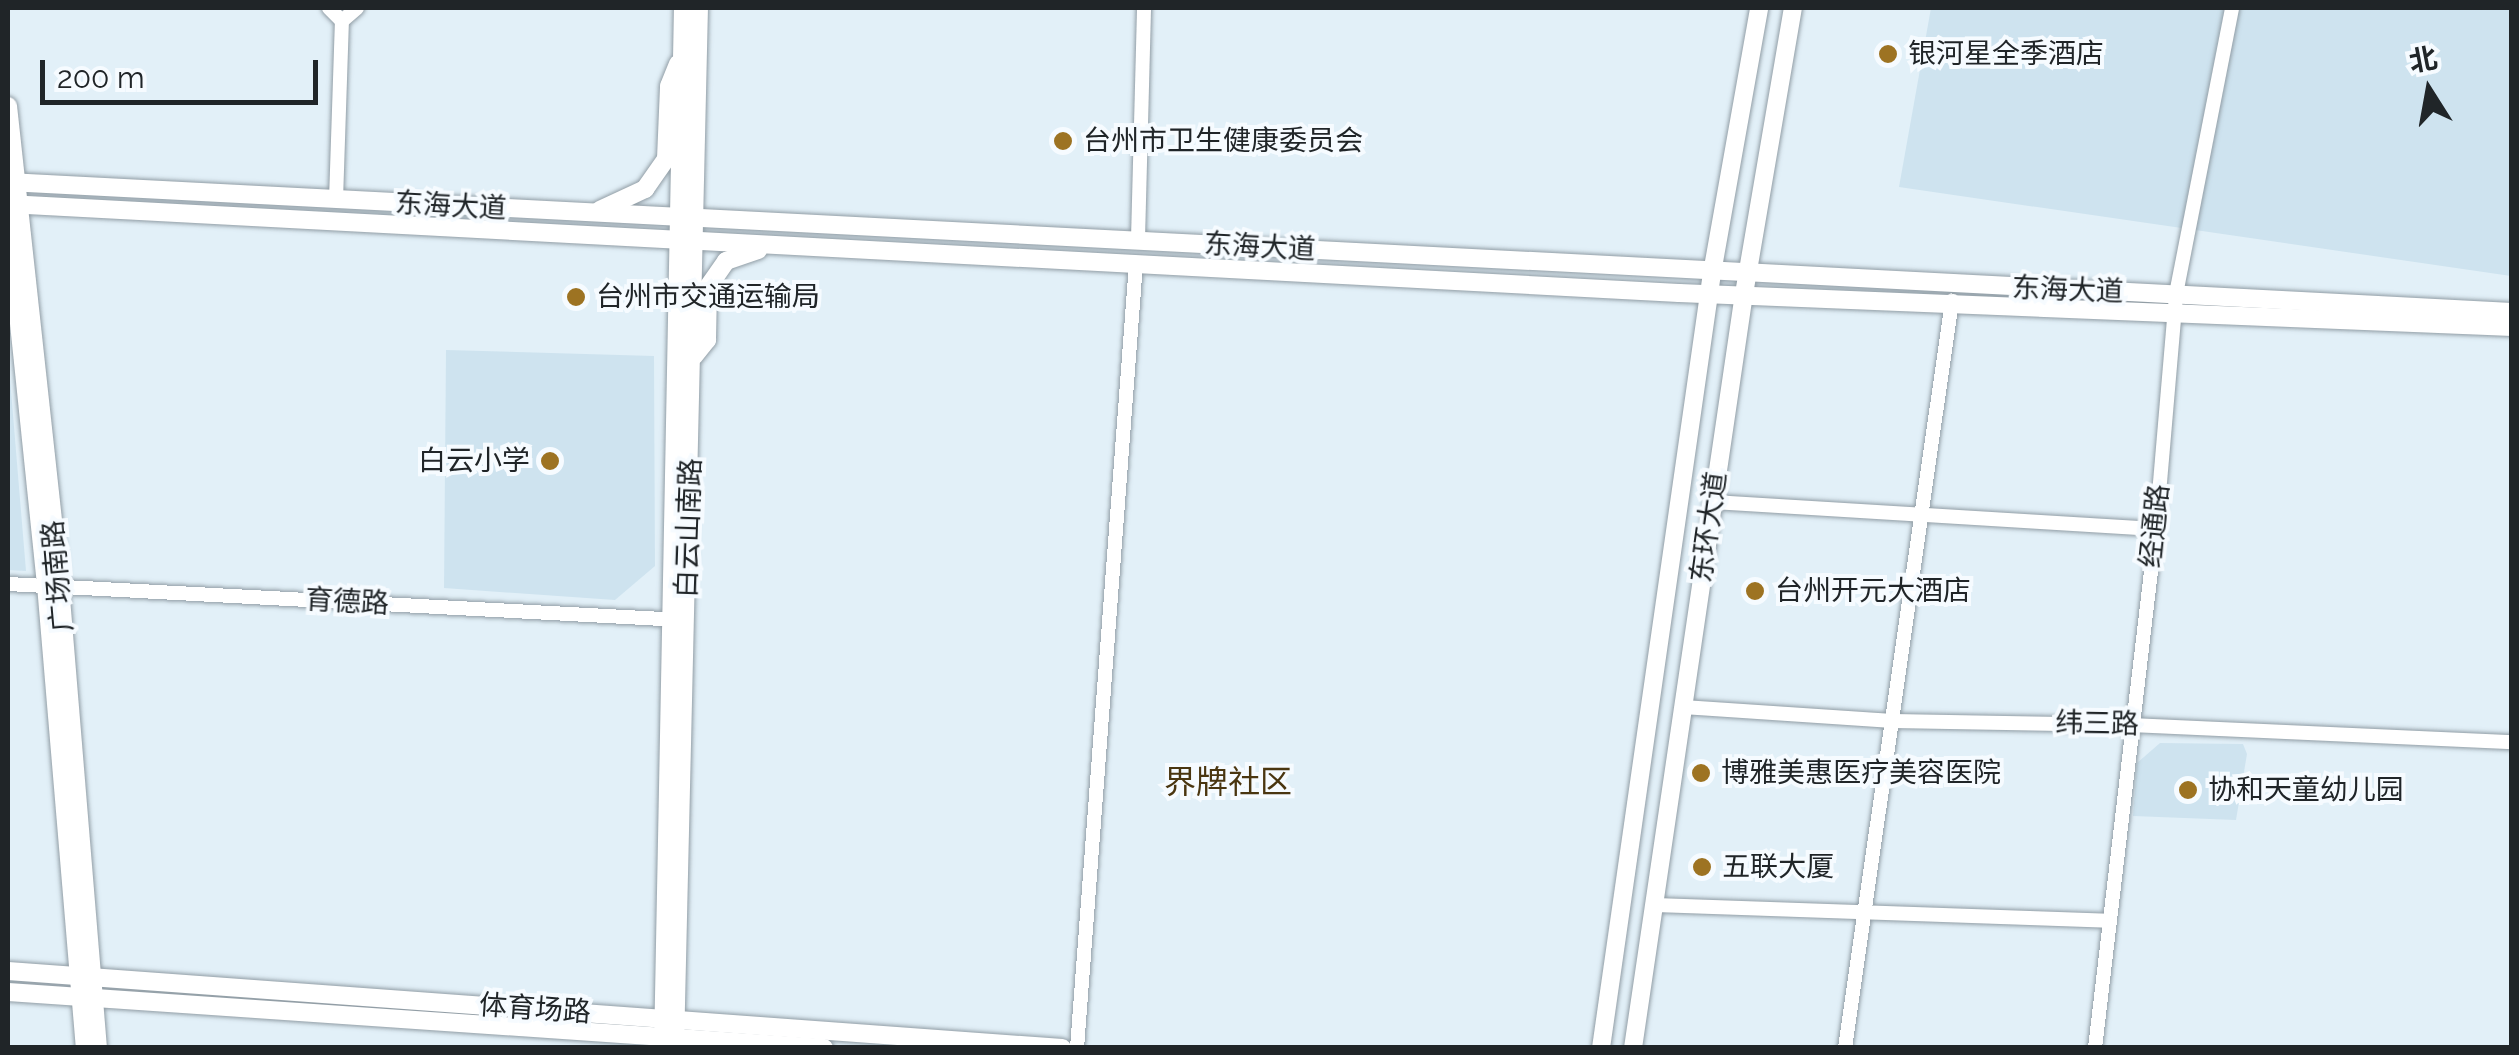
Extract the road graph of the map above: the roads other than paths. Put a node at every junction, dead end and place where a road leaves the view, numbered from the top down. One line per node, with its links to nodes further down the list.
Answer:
1 (328, 8): 9 (street)
2 (357, 8): 9 (street)
3 (683, 8): 10 (main road, 白云山南路)
4 (699, 8): 16 (main road, 白云山南路)
5 (1144, 8): 17 (street)
6 (1759, 8): 21 (main road, 东环大道)
7 (1793, 8): 22 (main road, 东环大道)
8 (2232, 8): 26 (street, 经通路)
9 (342, 21): 13 (street)
10 (682, 54): 15 (main road); 16 (main road, 白云山南路)
11 (8, 106): 12 (main road, 广场南路)
12 (12, 183): 13 (main road, 东海大道); 14 (main road, 广场南路)
13 (336, 200): 15 (main road, 东海大道)
14 (11, 208): 18 (main road, 东海大道); 34 (main road, 广场南路)
15 (594, 212): 16 (main road, 东海大道)
16 (688, 216): 17 (main road, 东海大道); 18 (main road, 白云山南路)
17 (1138, 240): 21 (main road, 东海大道)
18 (688, 242): 19 (main road, 东海大道); 29 (main road, 白云山南路); 35 (main road, 白云山南路)
19 (771, 245): 20 (main road, 东海大道); 29 (main road)
20 (1136, 264): 23 (main road, 东海大道); 52 (street)
21 (1712, 272): 22 (main road, 东海大道); 23 (main road, 东环大道)
22 (1748, 275): 24 (main road, 东环大道); 26 (main road, 东海大道)
23 (1710, 293): 24 (main road, 东海大道); 53 (main road, 东环大道)
24 (1744, 294): 25 (main road, 东海大道); 30 (main road, 东环大道)
25 (1952, 301): 26 (main road, 东海大道); 31 (street)
26 (2175, 302): 27 (main road, 东海大道); 28 (main road, 东海大道); 32 (street, 经通路)
27 (2512, 312)
28 (2512, 327)
29 (694, 356): 35 (main road, 白云山南路)
30 (1712, 502): 31 (street); 36 (main road, 东环大道)
31 (1922, 518): 32 (street); 37 (street)
32 (2156, 529): 38 (street, 经通路)
33 (8, 584): 34 (street, 育德路)
34 (53, 585): 35 (street, 育德路); 44 (main road, 广场南路)
35 (679, 620): 47 (main road, 白云山南路)
36 (1683, 707): 37 (street, 纬三路); 40 (main road, 东环大道)
37 (1892, 721): 38 (street, 纬三路); 41 (street)
38 (2132, 724): 39 (street, 纬三路); 42 (street, 经通路)
39 (2512, 742)
40 (1655, 905): 41 (street); 54 (main road, 东环大道)
41 (1864, 913): 42 (street); 55 (street)
42 (2109, 921): 56 (street, 经通路)
43 (8, 971): 44 (main road, 体育场路)
44 (85, 976): 46 (main road, 广场南路); 47 (main road, 体育场路)
45 (8, 992): 46 (main road)
46 (87, 997): 47 (main road); 48 (main road, 广场南路); 49 (main road, 广场南路)
47 (669, 1035): 50 (main road, 体育场路); 51 (main road, 体育场路)
48 (85, 1048)
49 (98, 1048)
50 (824, 1048)
51 (1062, 1048)
52 (1077, 1048)
53 (1601, 1048)
54 (1633, 1048)
55 (1845, 1048)
56 (2094, 1048)

